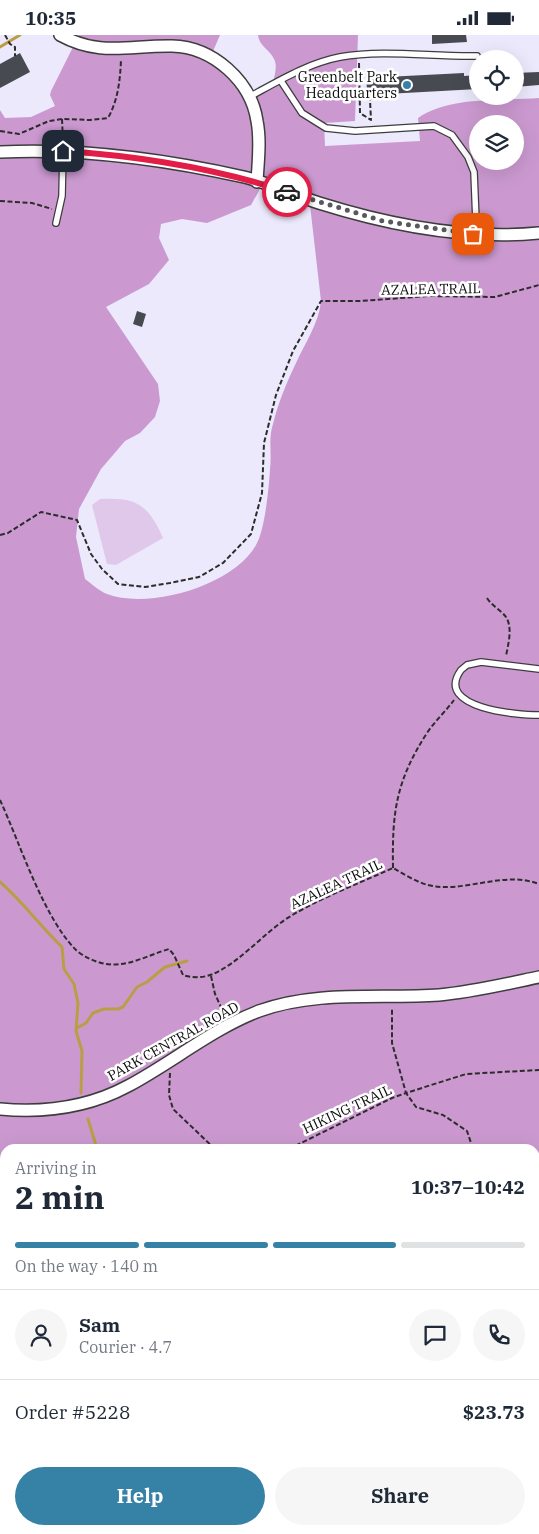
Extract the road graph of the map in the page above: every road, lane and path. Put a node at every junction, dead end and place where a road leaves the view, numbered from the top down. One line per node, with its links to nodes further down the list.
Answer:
1 (5, 35): 6 (path)
2 (60, 35): 3 (street)
3 (121, 49): 8 (street); 10 (path)
4 (358, 55): 5 (lane); 7 (lane); 9 (path)
5 (469, 55)
6 (15, 56)
7 (281, 81): 8 (lane); 19 (lane)
8 (249, 97): 14 (street)
9 (370, 100)
10 (62, 119): 11 (path); 12 (path)
11 (0, 131)
12 (63, 151): 13 (street); 14 (street); 16 (lane)
13 (0, 152)
14 (257, 182): 19 (street)
15 (0, 201): 16 (path)
16 (59, 211): 17 (lane)
17 (56, 223)
18 (539, 233): 19 (street)
19 (473, 234)
20 (539, 285): 21 (path, AZALEA TRAIL)
21 (0, 535)
22 (487, 599): 23 (path)
23 (504, 666): 24 (lane); 25 (lane)
24 (539, 669)
25 (459, 693): 26 (lane); 28 (path)
26 (539, 715)
27 (0, 800): 30 (path)
28 (393, 868): 29 (path, AZALEA TRAIL); 30 (path, AZALEA TRAIL)
29 (539, 884)
30 (211, 976): 33 (path)
31 (539, 977): 32 (street, PARK CENTRAL ROAD)
32 (390, 996): 33 (street, PARK CENTRAL ROAD); 36 (path, HIKING TRAIL)
33 (224, 1027): 34 (street, PARK CENTRAL ROAD)
34 (170, 1060): 37 (street, PARK CENTRAL ROAD); 38 (path)
35 (539, 1070): 36 (path)
36 (406, 1093): 39 (path, HIKING TRAIL); 40 (path)
37 (0, 1109)
38 (210, 1144)
39 (299, 1144)
40 (471, 1144)

